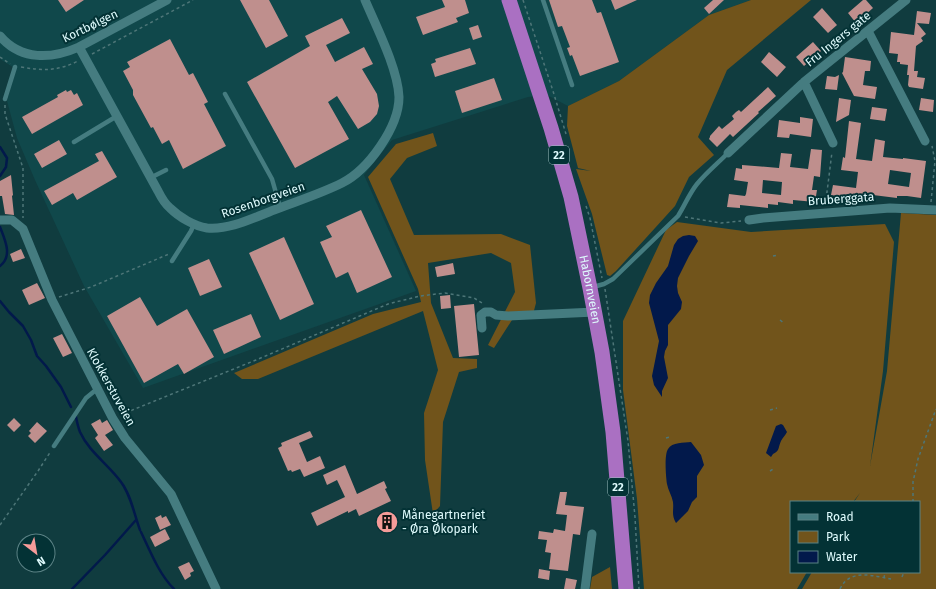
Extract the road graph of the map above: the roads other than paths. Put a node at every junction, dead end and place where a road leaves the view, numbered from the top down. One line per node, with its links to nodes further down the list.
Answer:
1 (167, 0): 8 (street, Kortbølgen)
2 (365, 0): 21 (street, Rosenborgveien)
3 (508, 0): 27 (highway, Habornveien / 22)
4 (543, 0): 11 (lane)
5 (906, 0): 6 (street, Fru Ingers gate)
6 (868, 31): 10 (street, Fru Ingers gate); 15 (street)
7 (0, 36): 8 (street, Kortbølgen)
8 (79, 47): 14 (street, Rosenborgveien)
9 (15, 67): 13 (lane)
10 (804, 82): 17 (street, Fru Ingers gate); 18 (street, Fru Ingers gate)
11 (572, 85)
12 (225, 94): 21 (lane)
13 (5, 99)
14 (117, 116): 16 (lane); 20 (street, Rosenborgveien)
15 (925, 141)
16 (74, 142)
17 (833, 143)
18 (728, 153): 27 (lane)
19 (166, 170): 20 (lane)
20 (150, 178): 25 (street, Rosenborgveien)
21 (280, 207): 25 (street, Rosenborgveien)
22 (933, 210): 24 (street, Bruberggata)
23 (2, 220): 30 (street, Klokkerstuveien)
24 (749, 220)
25 (194, 224): 26 (lane)
26 (172, 262)
27 (590, 288): 28 (highway, Habornveien / 22)
28 (595, 312): 29 (street); 35 (highway, Habornveien / 22)
29 (482, 328)
30 (97, 389): 31 (lane); 33 (street, Klokkerstuveien)
31 (54, 446)
32 (592, 534): 34 (street)
33 (216, 589)
34 (585, 589)
35 (626, 589)

